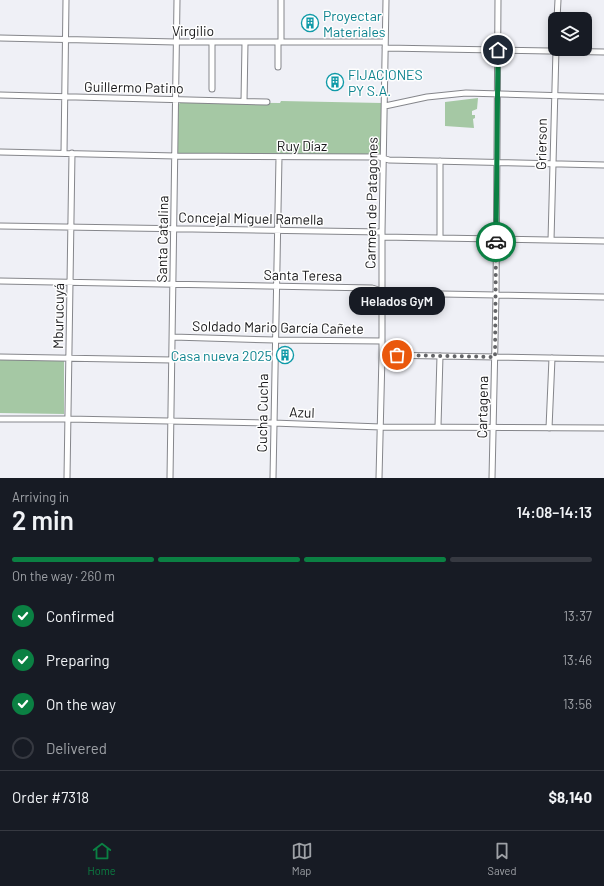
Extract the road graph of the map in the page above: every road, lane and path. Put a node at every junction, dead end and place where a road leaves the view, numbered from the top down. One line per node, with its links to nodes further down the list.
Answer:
1 (66, 0): 9 (street)
2 (177, 0): 10 (street, Santa Catalina)
3 (281, 0): 12 (street)
4 (386, 0): 13 (street, Carmen de Patagones)
5 (498, 0): 16 (street, Cartagena)
6 (558, 0): 7 (street)
7 (557, 12)
8 (0, 38): 9 (street, Virgilio)
9 (65, 40): 10 (street, Virgilio); 26 (street)
10 (176, 42): 11 (street, Virgilio); 28 (street, Santa Catalina)
11 (212, 42): 14 (street, Virgilio); 22 (street)
12 (280, 42): 13 (street, Virgilio); 14 (street, Virgilio); 21 (street)
13 (385, 42): 15 (street, Carmen de Patagones)
14 (245, 43): 29 (street)
15 (385, 48): 16 (street); 31 (street, Carmen de Patagones)
16 (498, 50): 17 (street); 23 (street, Cartagena)
17 (548, 50)
18 (592, 52): 19 (street)
19 (604, 52)
20 (556, 56): 25 (street, Grierson)
21 (278, 67)
22 (212, 89)
23 (497, 94): 25 (street); 31 (street); 39 (street, Cartagena)
24 (0, 95): 26 (street, Guillermo Patino)
25 (555, 96): 27 (street); 40 (street, Grierson)
26 (66, 97): 28 (street, Guillermo Patino); 33 (street)
27 (604, 97)
28 (175, 100): 29 (street, Guillermo Patino); 35 (street, Santa Catalina)
29 (244, 101): 30 (street, Guillermo Patino)
30 (267, 102)
31 (385, 106): 37 (street, Carmen de Patagones)
32 (0, 152): 33 (street, Ruy Díaz)
33 (64, 153): 34 (street, Ruy Díaz)
34 (72, 154): 35 (street, Ruy Díaz); 43 (street, Mburucuyá)
35 (176, 156): 36 (street, Ruy Díaz); 44 (street, Santa Catalina)
36 (279, 157): 37 (street, Ruy Díaz); 45 (street, Cucha Cucha)
37 (384, 159): 38 (street, Ruy Díaz); 46 (street, Carmen de Patagones)
38 (440, 161): 39 (street, Ruy Díaz); 47 (street)
39 (496, 163): 40 (street, Ruy Díaz); 48 (street, Cartagena)
40 (553, 164): 41 (street, Ruy Díaz); 49 (street, Grierson)
41 (604, 165)
42 (0, 226): 43 (street, Concejal Miguel Ramella)
43 (71, 227): 44 (street, Concejal Miguel Ramella); 52 (street, Mburucuyá)
44 (175, 229): 45 (street, Concejal Miguel Ramella); 53 (street, Santa Catalina)
45 (277, 230): 46 (street, Concejal Miguel Ramella); 54 (street, Cucha Cucha)
46 (382, 234): 47 (street, Concejal Miguel Ramella); 55 (street, Carmen de Patagones)
47 (440, 237): 48 (street, Concejal Miguel Ramella)
48 (496, 240): 49 (street, Concejal Miguel Ramella); 56 (street, Cartagena)
49 (551, 240): 50 (street, Concejal Miguel Ramella)
50 (604, 241)
51 (0, 281): 52 (street, Santa Teresa)
52 (70, 283): 53 (street, Santa Teresa); 65 (street, Mburucuyá)
53 (173, 285): 54 (street, Santa Teresa); 58 (street, Santa Catalina)
54 (276, 286): 55 (street, Santa Teresa); 59 (street, Cucha Cucha)
55 (383, 292): 56 (street, Santa Teresa); 60 (street, Carmen de Patagones)
56 (496, 295): 57 (street, Santa Teresa); 64 (street, Cartagena)
57 (604, 298)
58 (173, 336): 59 (street, Soldado Mario García Cañete); 68 (street, Santa Catalina)
59 (275, 340): 60 (street, Soldado Mario García Cañete); 72 (street, Cucha Cucha)
60 (382, 341): 61 (street, Carmen de Patagones)
61 (382, 355): 62 (street); 74 (street, Carmen de Patagones)
62 (440, 356): 64 (street); 73 (street)
63 (0, 357): 65 (street)
64 (495, 357): 66 (street); 75 (street, Cartagena)
65 (69, 358): 68 (street); 69 (street, Mburucuyá)
66 (552, 358): 67 (street); 76 (street)
67 (604, 359)
68 (172, 360): 71 (street, Santa Catalina)
69 (68, 418): 70 (street, Azul); 71 (street, Azul); 78 (street, Mburucuyá)
70 (0, 419)
71 (171, 421): 72 (street, Azul); 79 (street, Santa Catalina)
72 (274, 423): 74 (street, Azul); 80 (street, Cucha Cucha)
73 (438, 426): 74 (street, Azul); 75 (street, Azul)
74 (381, 427): 81 (street, Carmen de Patagones)
75 (494, 428): 76 (street, Azul); 82 (street, Cartagena)
76 (549, 428): 77 (street, Azul)
77 (604, 428)
78 (67, 478)
79 (170, 478)
80 (273, 478)
81 (379, 478)
82 (492, 478)

